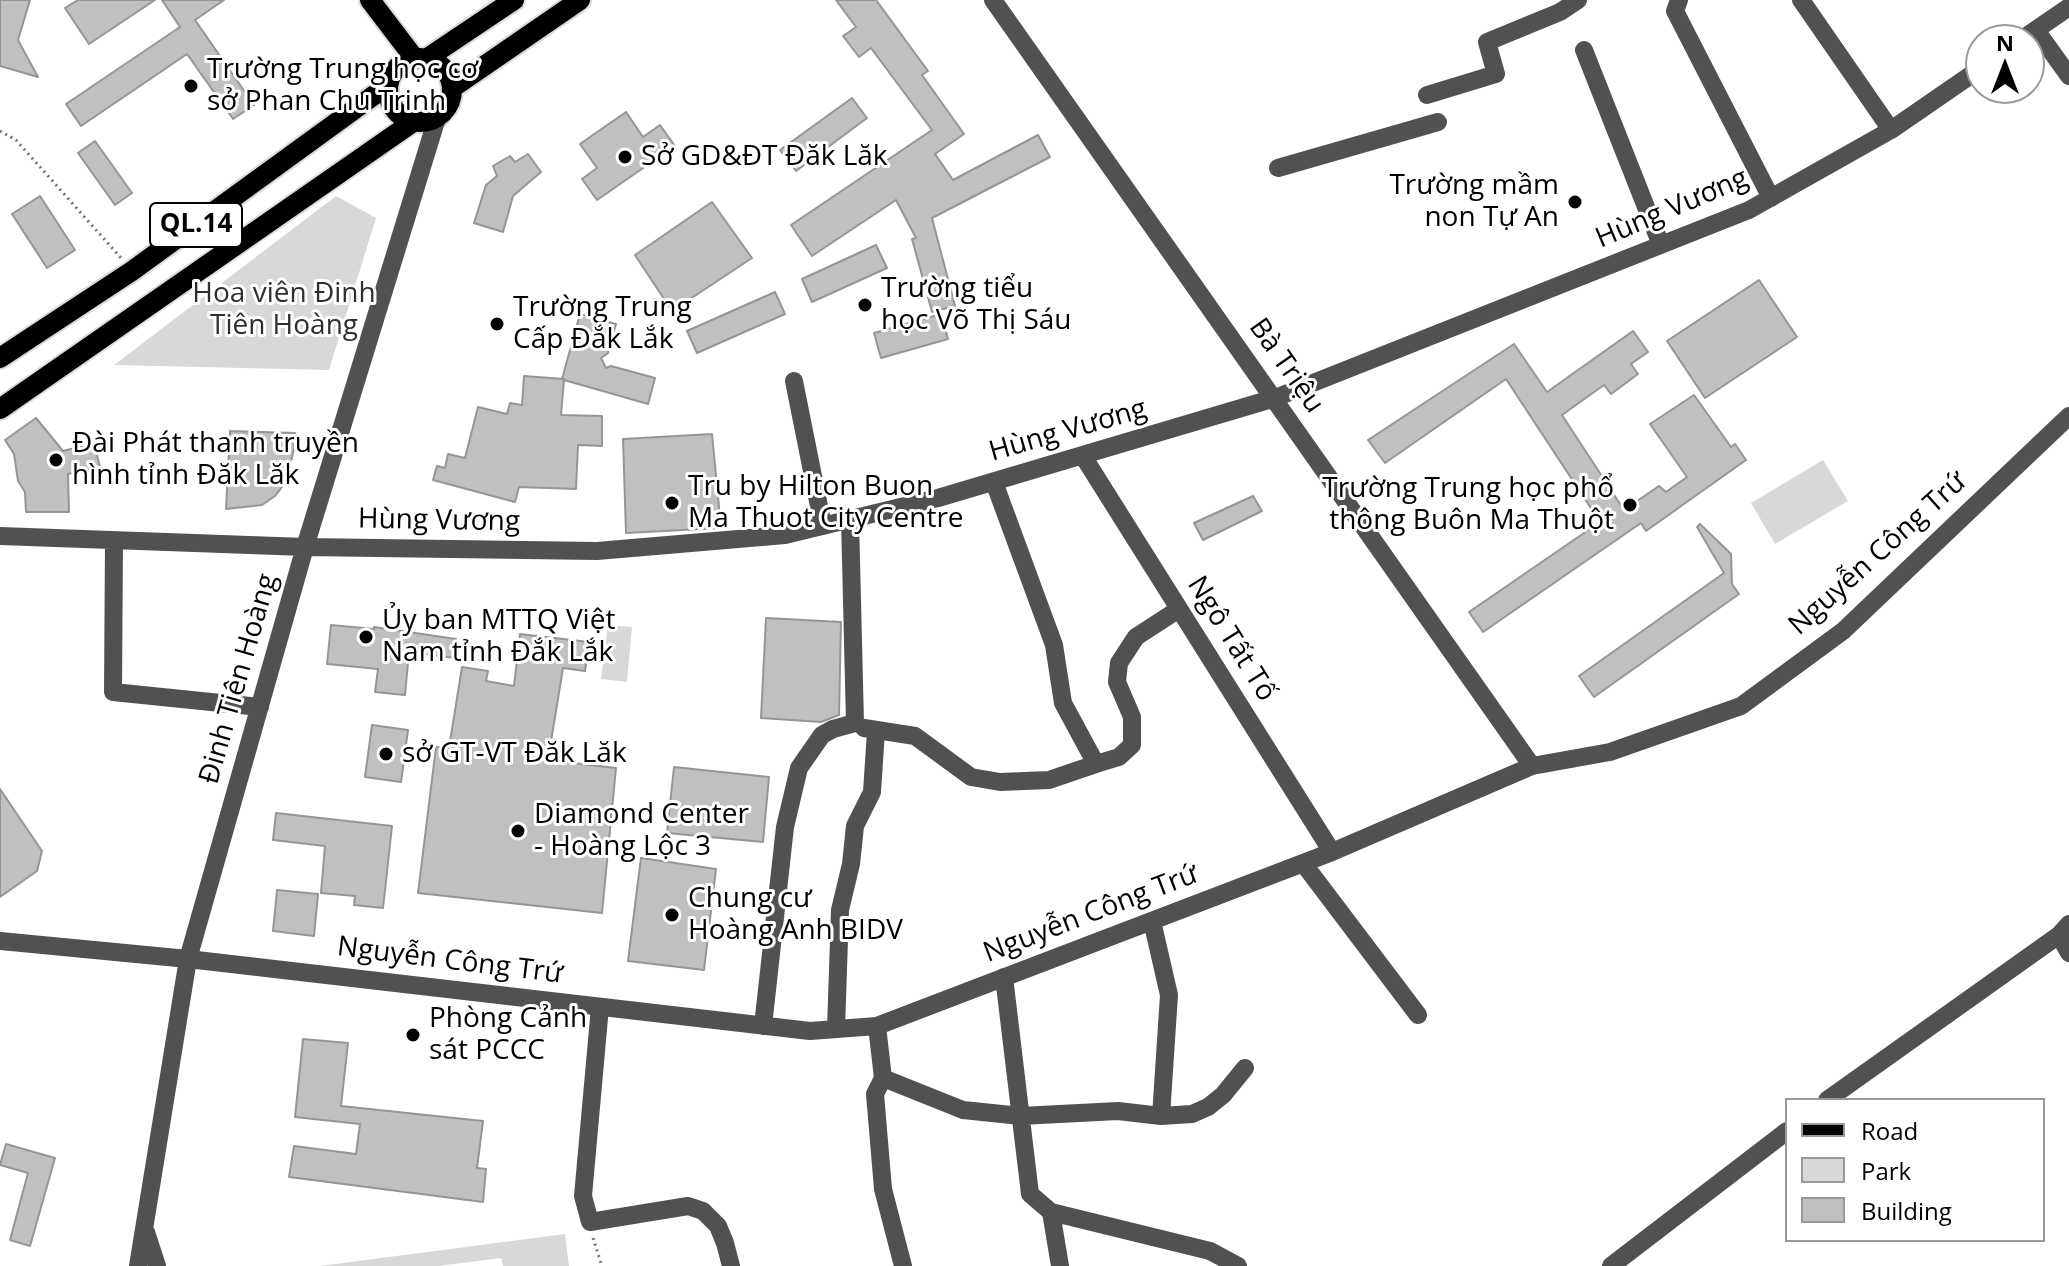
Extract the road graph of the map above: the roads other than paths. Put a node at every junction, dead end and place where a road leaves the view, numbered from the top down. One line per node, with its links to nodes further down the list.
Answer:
1 (370, 0): 12 (main road)
2 (514, 0): 12 (main road)
3 (580, 0): 16 (main road)
4 (993, 0): 27 (street, Bà Triệu)
5 (1578, 0): 17 (street)
6 (1679, 0): 23 (street)
7 (1801, 0): 21 (street)
8 (2069, 7): 9 (street)
9 (2045, 24)
10 (1584, 50): 24 (street)
11 (2045, 51): 13 (street)
12 (420, 59): 15 (main road); 16 (main road)
13 (2069, 76)
14 (1965, 79): 21 (street, Hùng Vương)
15 (388, 85): 19 (main road); 25 (main road, QL.14)
16 (452, 88): 18 (main road)
17 (1427, 95)
18 (437, 118): 19 (main road); 36 (street, Đinh Tiên Hoàng)
19 (413, 122): 28 (main road, QL.14)
20 (1438, 122): 22 (street)
21 (1891, 130): 23 (street, Hùng Vương)
22 (1278, 168)
23 (1771, 198): 24 (street, Hùng Vương)
24 (1661, 245): 27 (street, Hùng Vương)
25 (0, 358)
26 (794, 381): 33 (street)
27 (1275, 398): 30 (street, Hùng Vương); 42 (street, Bà Triệu)
28 (0, 409)
29 (2069, 416): 42 (street, Nguyễn Công Trứ)
30 (1083, 456): 31 (street, Hùng Vương); 37 (street, Ngô Tất Tố)
31 (994, 482): 32 (street, Hùng Vương); 41 (street)
32 (850, 519): 33 (street, Hùng Vương); 39 (street)
33 (823, 526): 36 (street, Hùng Vương)
34 (0, 536): 35 (street, Hùng Vương)
35 (114, 541): 36 (street, Hùng Vương); 38 (street)
36 (305, 547): 38 (street, Đinh Tiên Hoàng)
37 (1179, 609): 41 (street); 43 (street, Ngô Tất Tố)
38 (260, 707): 49 (street, Đinh Tiên Hoàng)
39 (855, 723): 40 (street); 53 (street)
40 (876, 731): 41 (street); 55 (street)
41 (1096, 764)
42 (1532, 766): 43 (street, Nguyễn Công Trứ)
43 (1332, 852): 44 (street, Nguyễn Công Trứ)
44 (1303, 863): 45 (street, Nguyễn Công Trứ); 52 (street)
45 (1152, 921): 50 (street, Nguyễn Công Trứ); 60 (street)
46 (2064, 930): 48 (street); 58 (street)
47 (0, 941): 49 (street, Nguyễn Công Trứ)
48 (2069, 953)
49 (188, 959): 51 (street, Nguyễn Công Trứ); 63 (street, Đinh Tiên Hoàng)
50 (1004, 977): 54 (street, Nguyễn Công Trứ); 59 (street)
51 (600, 1007): 53 (street, Nguyễn Công Trứ); 66 (street)
52 (1418, 1015)
53 (763, 1026): 55 (street, Nguyễn Công Trứ)
54 (877, 1026): 55 (street, Nguyễn Công Trứ); 57 (street)
55 (836, 1029)
56 (1245, 1068): 60 (street)
57 (883, 1078): 59 (street); 67 (street)
58 (1830, 1098)
59 (1021, 1116): 60 (street); 62 (street)
60 (1161, 1116)
61 (1785, 1133): 70 (street)
62 (1051, 1212): 68 (street); 69 (street)
63 (144, 1226): 64 (street, Đinh Tiên Hoàng); 65 (street)
64 (138, 1266)
65 (157, 1266)
66 (731, 1266)
67 (903, 1266)
68 (1060, 1266)
69 (1238, 1266)
70 (1611, 1266)

